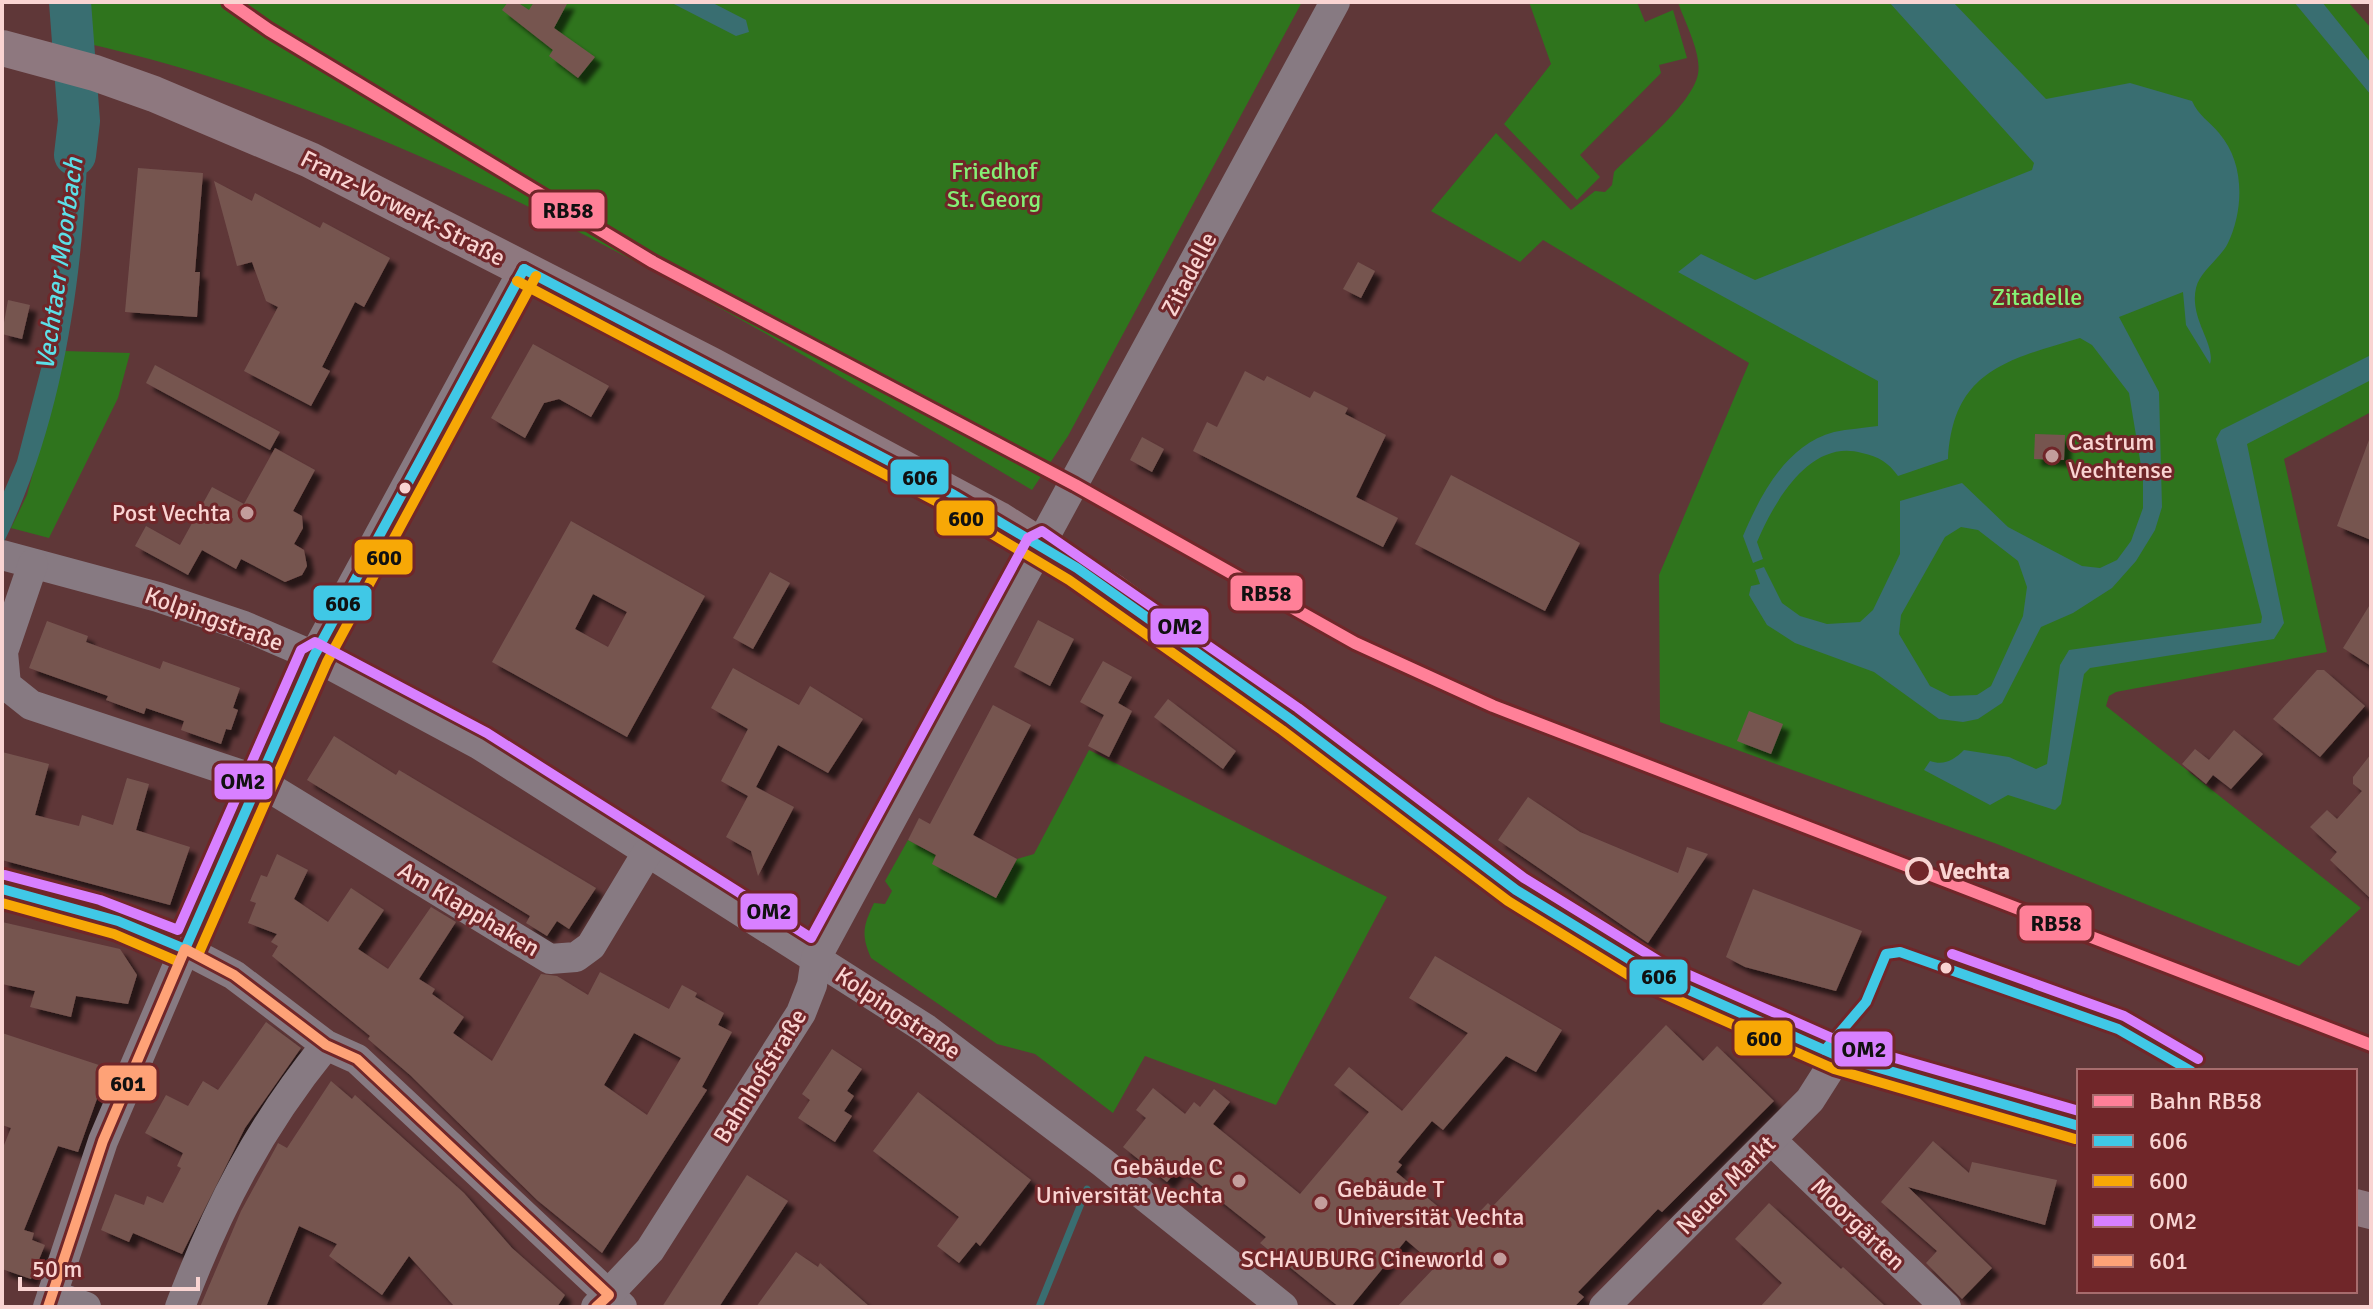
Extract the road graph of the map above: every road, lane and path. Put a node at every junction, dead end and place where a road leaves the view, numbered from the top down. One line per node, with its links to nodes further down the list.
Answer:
1 (1335, 2): 4 (street, Zitadelle)
2 (2, 48): 3 (main road, Franz-Vorwerk-Straße)
3 (524, 269): 4 (main road, Franz-Vorwerk-Straße); 6 (street)
4 (1040, 545): 11 (street, Bahnhofstraße); 13 (main road, Franz-Vorwerk-Straße)
5 (16, 559): 6 (street, Kolpingstraße); 7 (street, Am Klapphaken)
6 (314, 656): 7 (street); 8 (street, Kolpingstraße)
7 (257, 780): 8 (street, Am Klapphaken); 10 (street)
8 (647, 853): 11 (street, Kolpingstraße)
9 (2, 889): 10 (street)
10 (185, 949): 12 (street); 16 (street)
11 (816, 958): 17 (street, Bahnhofstraße); 20 (street, Kolpingstraße)
12 (326, 1045): 17 (street); 19 (street)
13 (1838, 1056): 14 (main road, Franz-Vorwerk-Straße); 15 (street, Neuer Markt)
14 (2077, 1125)
15 (1771, 1140): 21 (street, Neuer Markt); 22 (street, Moorgärten)
16 (50, 1301): 18 (street)
17 (609, 1303)
18 (86, 1307)
19 (180, 1307)
20 (1283, 1307)
21 (1604, 1307)
22 (1946, 1307)

